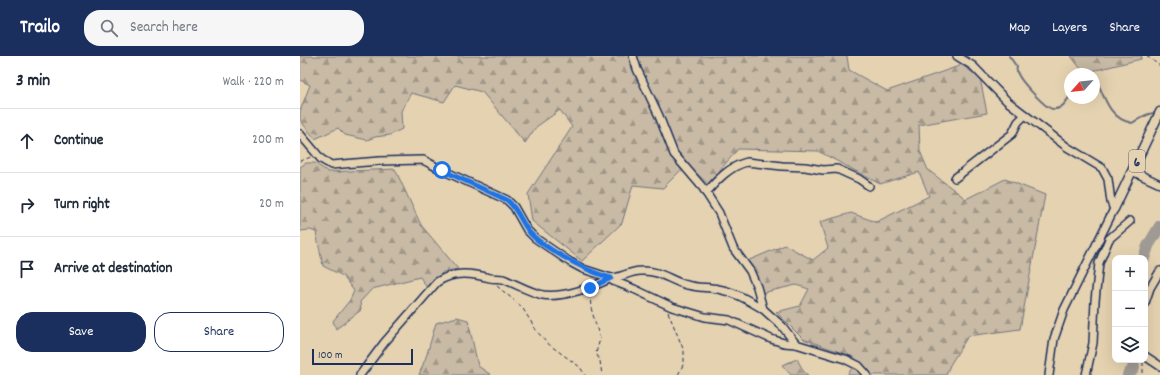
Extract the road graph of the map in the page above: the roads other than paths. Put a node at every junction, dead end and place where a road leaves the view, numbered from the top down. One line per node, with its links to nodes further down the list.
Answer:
1 (633, 56): 10 (street)
2 (960, 57): 4 (street)
3 (1160, 112): 6 (main road, 6)
4 (1025, 115): 7 (street); 11 (street)
5 (300, 134): 14 (street)
6 (1132, 171): 8 (street); 11 (main road, 6)
7 (955, 178)
8 (1160, 184)
9 (869, 186): 10 (street)
10 (706, 193): 16 (street)
11 (1114, 209): 22 (street)
12 (1130, 220): 23 (street)
13 (1159, 276): 15 (street)
14 (611, 278): 16 (street); 17 (street); 20 (street)
15 (1148, 294)
16 (763, 309): 17 (street)
17 (796, 344): 21 (street)
18 (1148, 358): 19 (street)
19 (1160, 366)
20 (360, 375)
21 (867, 375)
22 (1049, 375)
23 (1086, 375)

